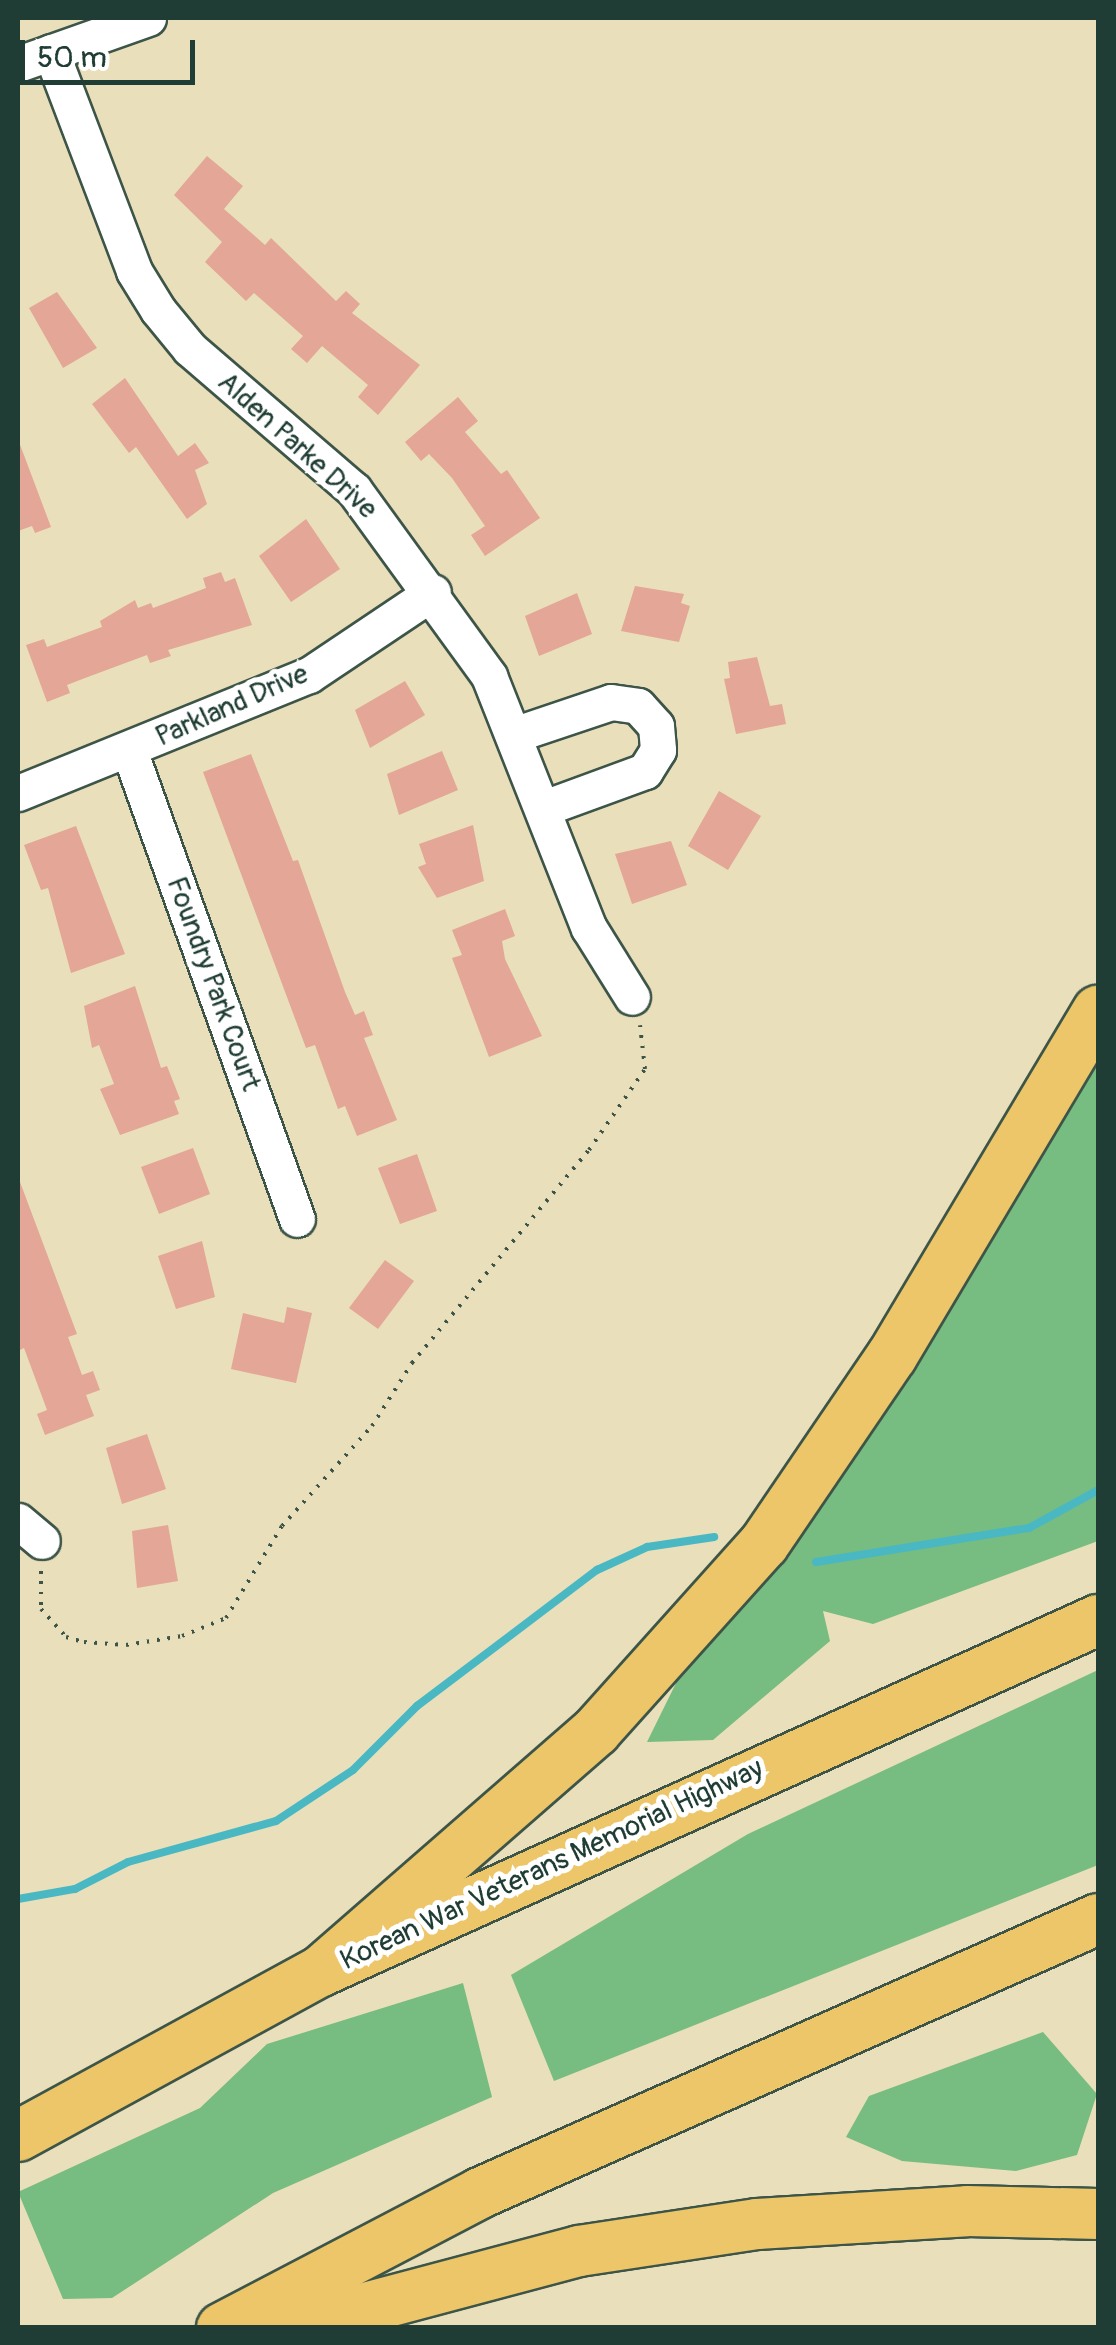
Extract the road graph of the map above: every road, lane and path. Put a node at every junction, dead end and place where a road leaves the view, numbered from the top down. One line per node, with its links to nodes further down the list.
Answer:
1 (148, 18): 2 (street)
2 (51, 52): 3 (street); 4 (street, Alden Parke Drive)
3 (18, 64)
4 (433, 592): 5 (street, Alden Parke Drive); 6 (street, Parkland Drive)
5 (516, 734): 8 (street, Alden Parke Drive); 8 (street)
6 (129, 750): 7 (street, Parkland Drive); 11 (street, Foundry Park Court)
7 (18, 793)
8 (544, 808): 9 (street, Alden Parke Drive)
9 (632, 996): 12 (path)
10 (1098, 1012): 15 (highway)
11 (296, 1219)
12 (30, 1531)
13 (1098, 1620): 15 (highway, Korean War Veterans Memorial Highway)
14 (1098, 1919): 18 (highway)
15 (321, 1971): 16 (highway, Korean War Veterans Memorial Highway)
16 (18, 2136)
17 (1098, 2214): 19 (highway)
18 (222, 2328)
19 (290, 2328)

